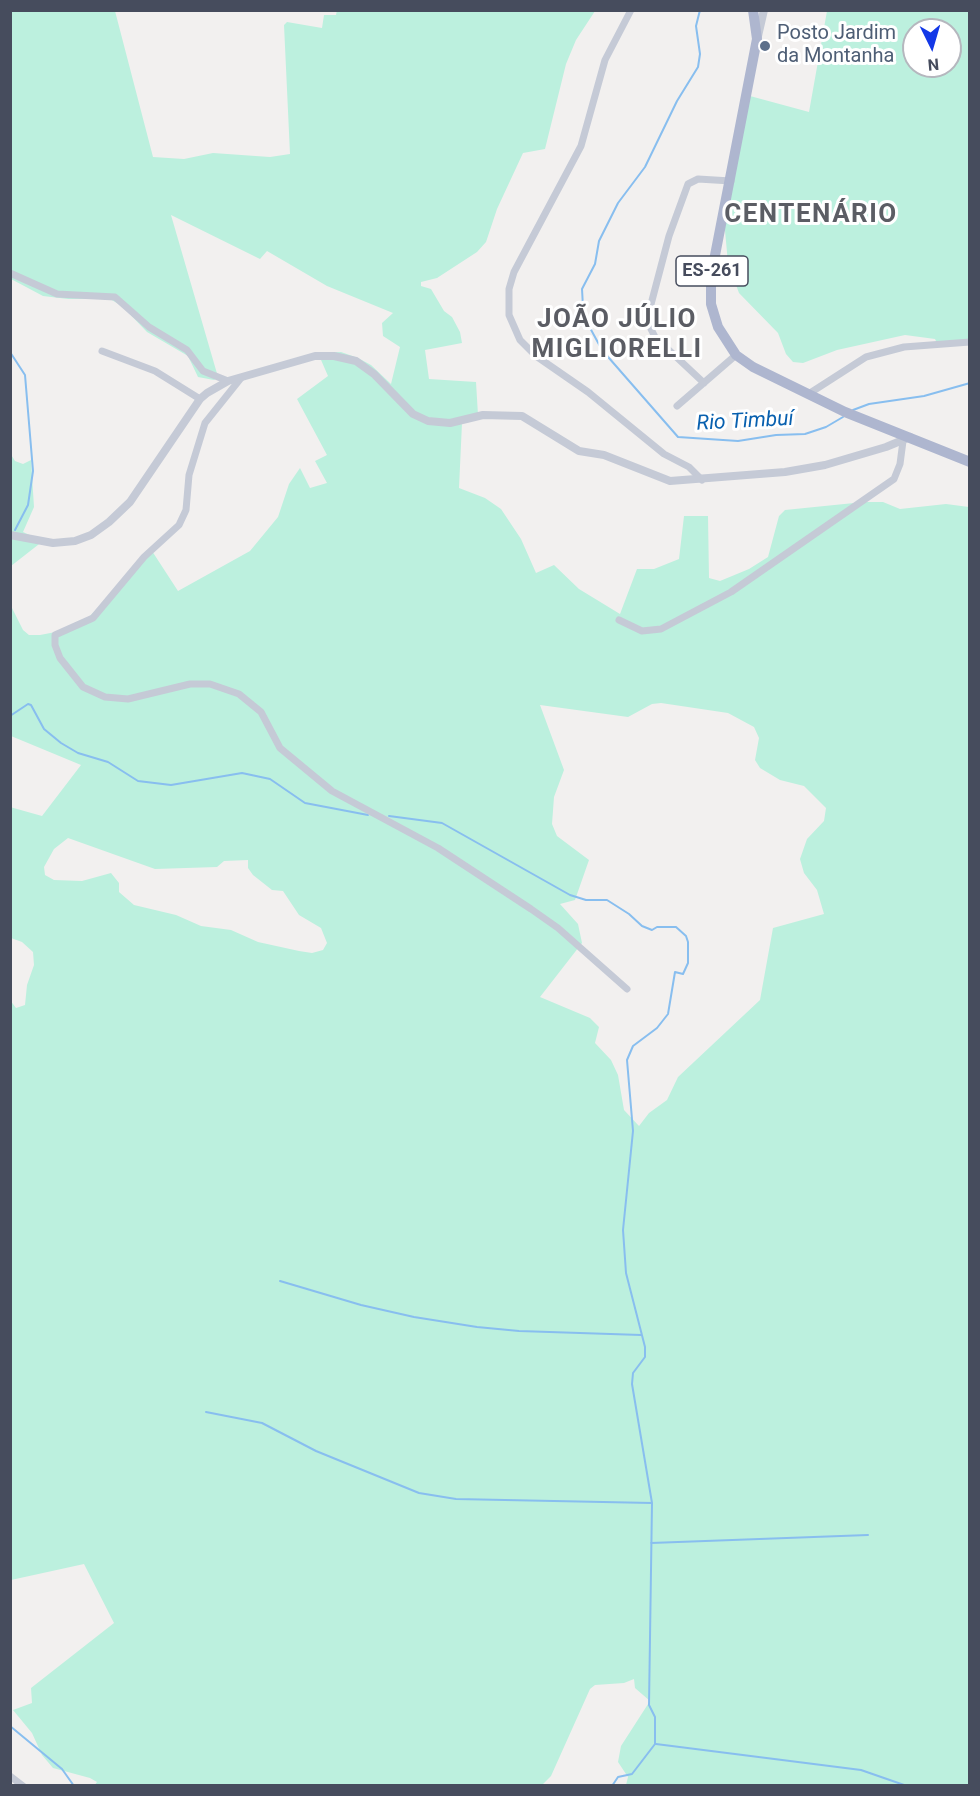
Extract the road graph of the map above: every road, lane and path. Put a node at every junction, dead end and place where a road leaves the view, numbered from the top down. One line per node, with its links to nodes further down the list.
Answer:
1 (631, 10): 18 (street)
2 (753, 10): 4 (main road, ES-261)
3 (764, 10): 4 (street)
4 (758, 39): 5 (main road, ES-261)
5 (731, 181): 9 (main road, ES-261); 12 (street)
6 (10, 273): 11 (street)
7 (969, 342): 13 (street)
8 (102, 351): 14 (street)
9 (736, 355): 12 (street); 13 (main road, ES-261)
10 (243, 376): 11 (street); 18 (street); 21 (street)
11 (228, 381): 14 (street)
12 (704, 383): 15 (street)
13 (810, 393): 16 (main road, ES-261)
14 (200, 399): 19 (street)
15 (677, 406)
16 (906, 439): 17 (main road, ES-261); 18 (street); 20 (street)
17 (969, 462)
18 (702, 480)
19 (10, 535)
20 (619, 620)
21 (627, 989)
22 (10, 1776): 23 (street)
23 (23, 1785)

